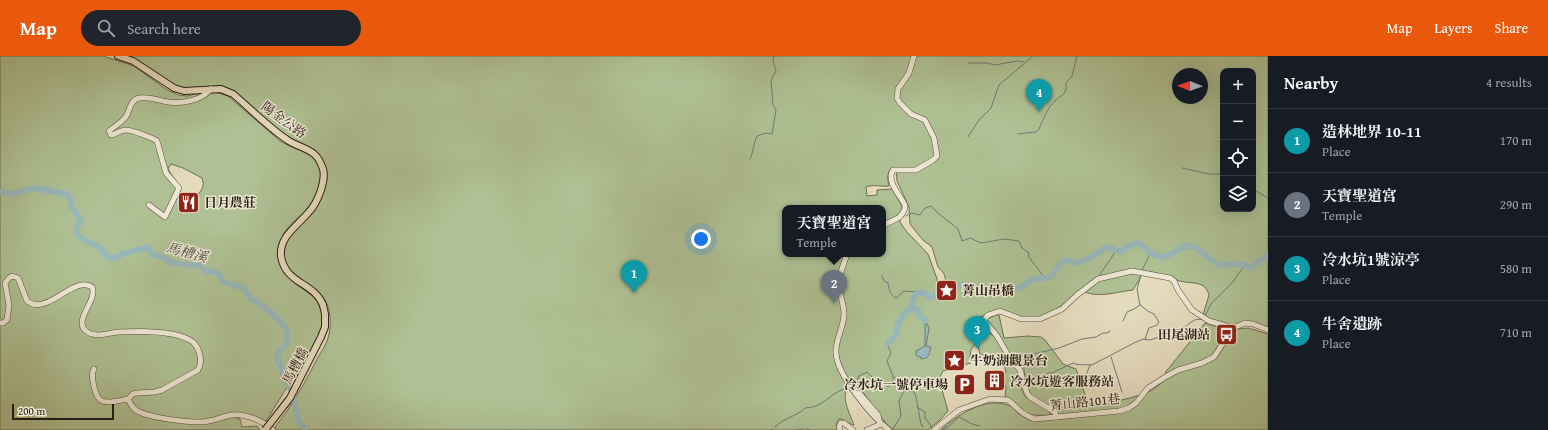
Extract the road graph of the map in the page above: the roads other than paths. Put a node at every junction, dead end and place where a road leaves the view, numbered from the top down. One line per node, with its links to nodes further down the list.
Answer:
1 (118, 56): 3 (main road, 陽金公路)
2 (914, 56): 5 (street)
3 (211, 89): 4 (street); 7 (main road, 陽金公路)
4 (149, 206)
5 (886, 224)
6 (846, 257): 12 (street)
7 (323, 305): 16 (main road, 馬槽橋, bridge)
8 (0, 323): 13 (street)
9 (1233, 328): 10 (street); 14 (street, 菁山路101巷); 14 (street)
10 (1268, 330)
11 (94, 369): 13 (street)
12 (857, 392): 15 (street); 15 (street)
13 (128, 399): 17 (street)
14 (1056, 417): 22 (street, 菁山路101巷)
15 (881, 424): 20 (street); 21 (street)
16 (265, 430)
17 (273, 430)
18 (840, 430): 19 (street)
19 (853, 430)
20 (867, 430)
21 (889, 430)
22 (934, 430)

